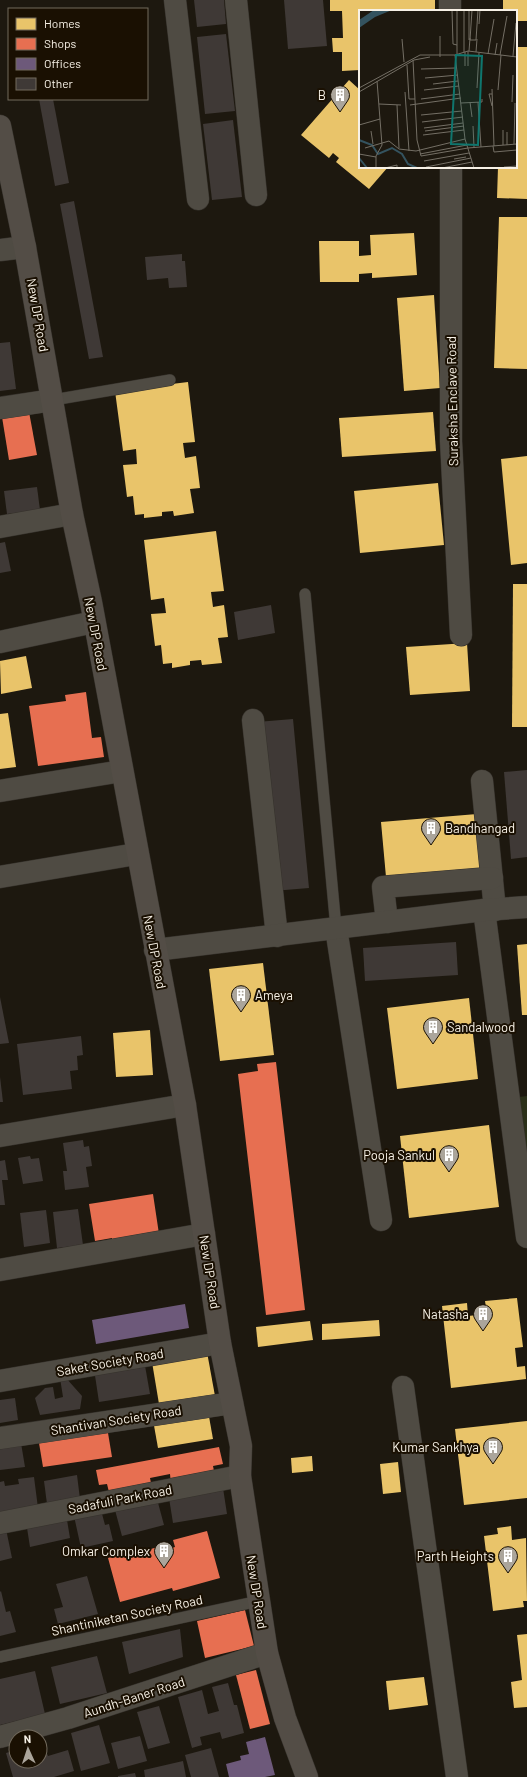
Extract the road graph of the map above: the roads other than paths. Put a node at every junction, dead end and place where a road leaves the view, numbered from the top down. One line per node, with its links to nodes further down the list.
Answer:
1 (175, 0): 6 (street)
2 (236, 0): 5 (street)
3 (0, 126): 7 (street, New DP Road)
4 (451, 168): 16 (street, Suraksha Enclave Road)
5 (256, 195)
6 (198, 199)
7 (25, 247): 8 (street); 10 (street, New DP Road)
8 (0, 250)
9 (170, 380): 10 (lane)
10 (53, 400): 11 (street); 12 (street, New DP Road)
11 (0, 408)
12 (72, 514): 13 (street); 15 (street, New DP Road)
13 (0, 527)
14 (305, 594): 28 (lane)
15 (94, 622): 17 (street); 19 (street, New DP Road)
16 (462, 635)
17 (0, 642)
18 (253, 720): 29 (street)
19 (122, 771): 21 (street); 22 (street, New DP Road)
20 (482, 781): 24 (street)
21 (0, 791)
22 (136, 854): 23 (street); 30 (street, New DP Road)
23 (0, 878)
24 (492, 878): 26 (street); 27 (street)
25 (527, 907): 26 (street)
26 (489, 910): 27 (street); 35 (street)
27 (387, 922): 28 (street)
28 (336, 928): 29 (street); 33 (street)
29 (277, 936): 30 (street)
30 (155, 950): 31 (street, New DP Road)
31 (185, 1105): 32 (street); 34 (street, New DP Road)
32 (0, 1136)
33 (381, 1220)
34 (204, 1234): 36 (street); 37 (street, New DP Road)
35 (527, 1237)
36 (0, 1270)
37 (220, 1343): 38 (street, Saket Society Road); 40 (street, New DP Road)
38 (0, 1381)
39 (403, 1387): 49 (street)
40 (232, 1403): 41 (street, Shantivan Society Road); 42 (street, New DP Road)
41 (0, 1438)
42 (240, 1476): 43 (street, Sadafuli Park Road); 44 (street, New DP Road)
43 (0, 1523)
44 (259, 1601): 45 (street, New DP Road); 46 (lane, Shantiniketan Society Road)
45 (267, 1654): 47 (street, Aundh-Baner Road); 48 (street, New DP Road)
46 (0, 1657)
47 (0, 1737)
48 (302, 1776)
49 (457, 1777)

